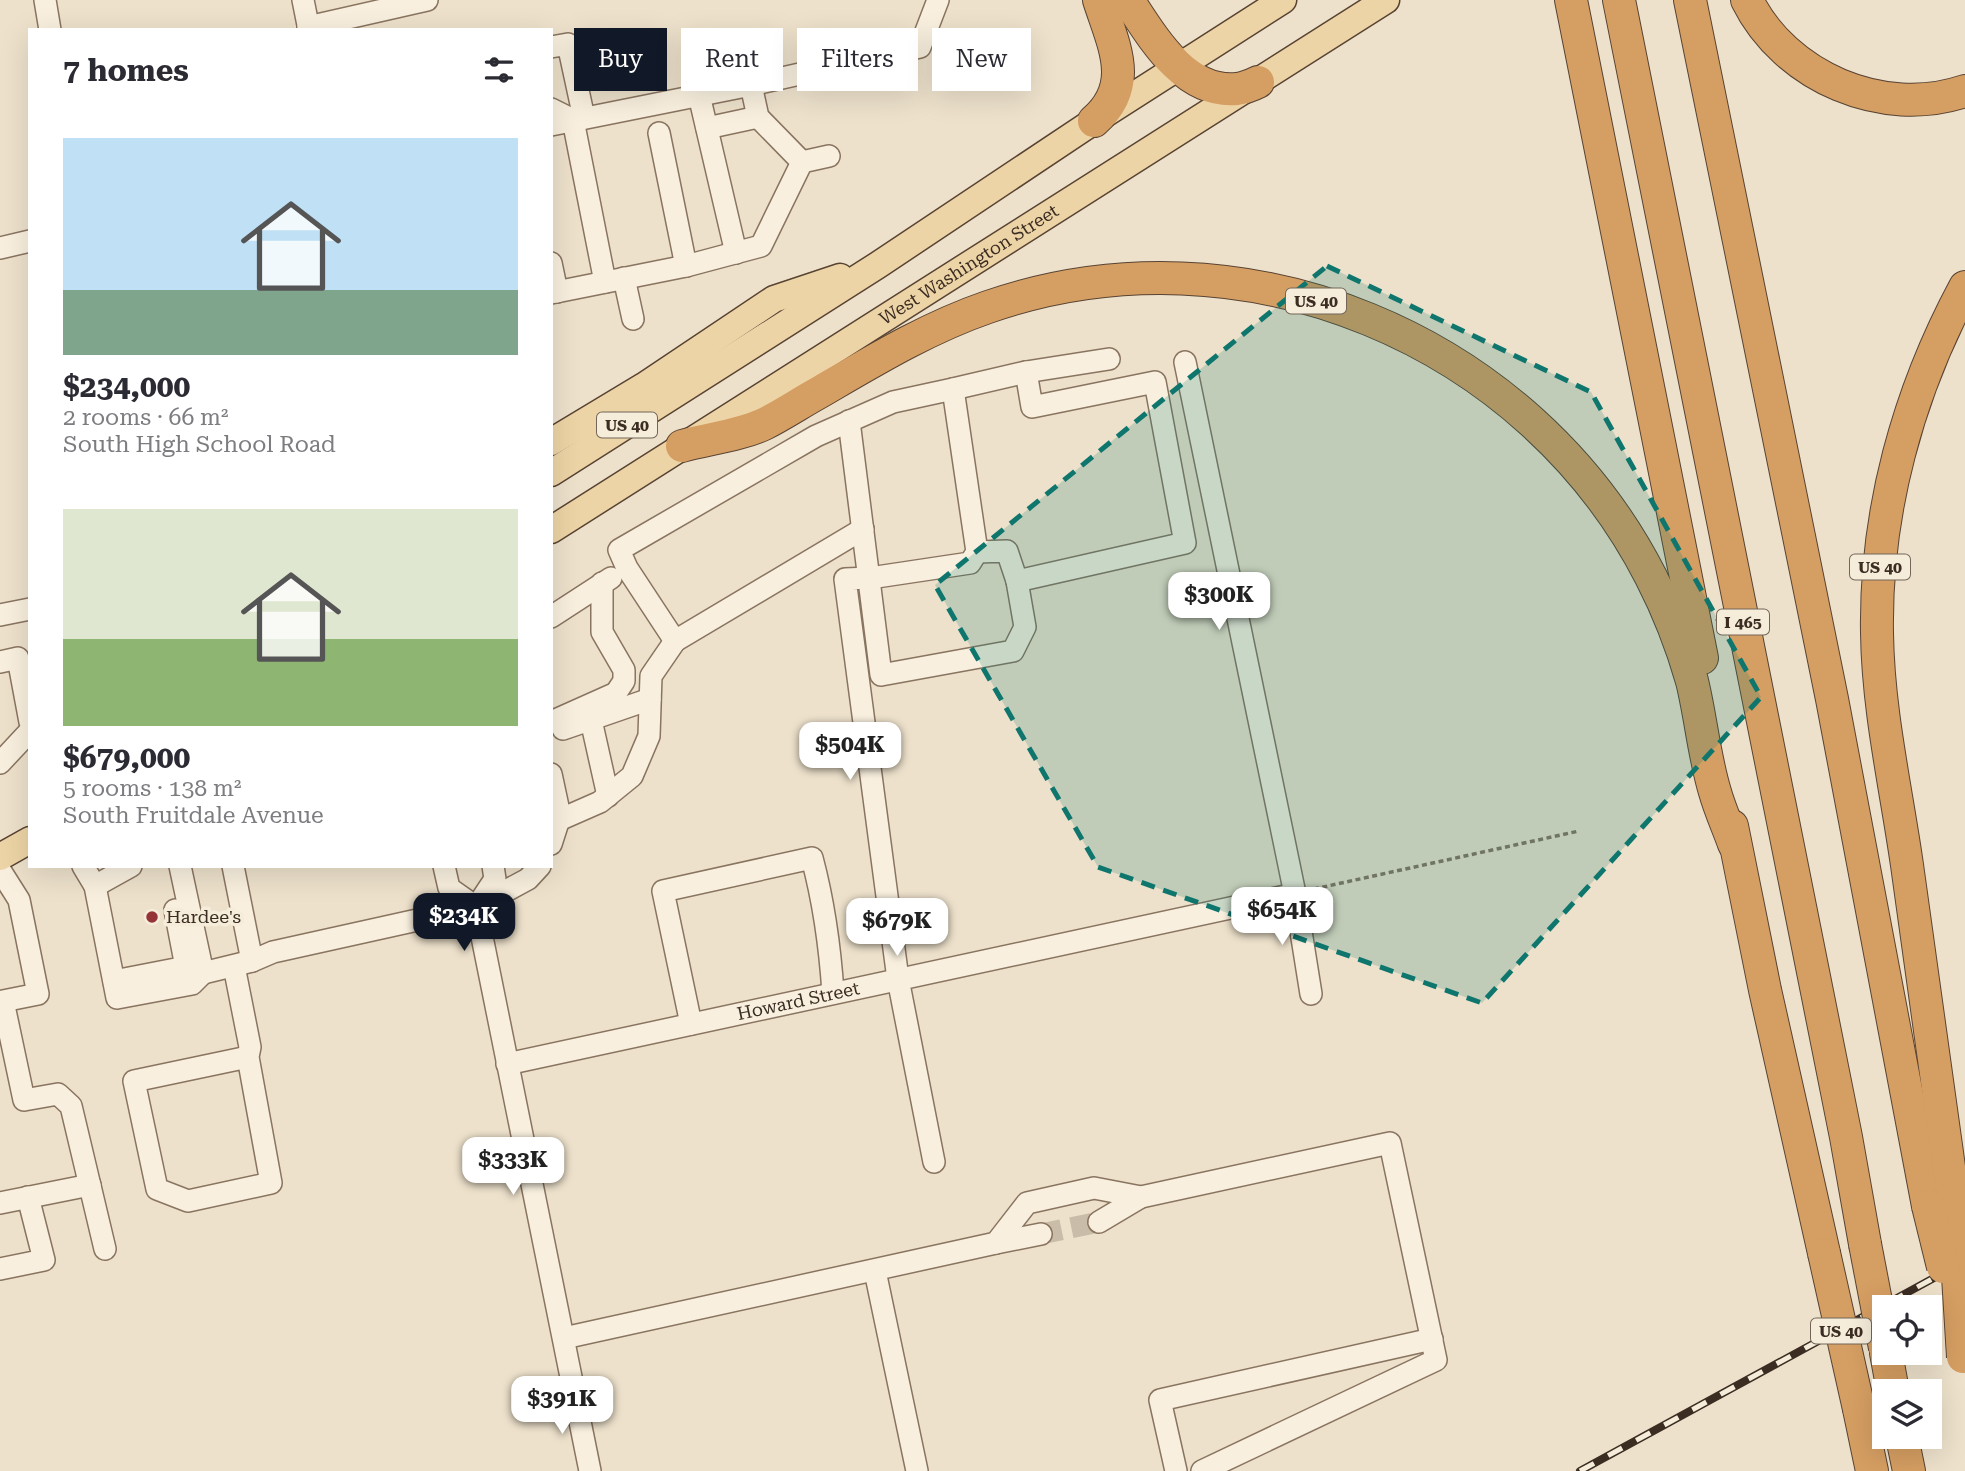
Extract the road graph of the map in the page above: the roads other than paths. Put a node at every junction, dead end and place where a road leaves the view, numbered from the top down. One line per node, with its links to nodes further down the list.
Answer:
1 (45, 0): 13 (street)
2 (303, 0): 14 (street)
3 (428, 0): 14 (street)
4 (939, 0): 17 (street)
5 (1099, 0): 26 (highway)
6 (1128, 0): 16 (highway)
7 (1283, 0): 16 (main road, US 40)
8 (1387, 0): 18 (main road, West Washington Street)
9 (1571, 0): 73 (highway)
10 (1619, 0): 108 (highway, I 465, bridge)
11 (1690, 0): 100 (highway)
12 (1747, 0): 21 (highway)
13 (50, 28)
14 (309, 28)
15 (560, 46): 25 (street)
16 (1179, 67): 18 (highway); 26 (main road, US 40)
17 (783, 78)
18 (1258, 82): 47 (main road, West Washington Street)
19 (716, 91): 22 (street)
20 (752, 91): 24 (street)
21 (1965, 91)
22 (699, 94): 25 (street); 28 (street)
23 (553, 110): 25 (street)
24 (758, 117): 28 (street); 31 (street)
25 (578, 119): 27 (street); 37 (street)
26 (1094, 121): 35 (main road, US 40)
27 (553, 125)
28 (706, 128): 34 (street)
29 (659, 133): 36 (street)
30 (829, 156): 31 (street)
31 (802, 162): 34 (street)
32 (28, 242): 33 (street)
33 (0, 248)
34 (736, 253): 36 (street)
35 (878, 265): 46 (main road); 48 (main road, US 40)
36 (686, 266): 37 (street)
37 (615, 280): 39 (street); 40 (street)
38 (1965, 287): 100 (highway, US 40)
39 (554, 292)
40 (633, 319)
41 (1108, 359): 43 (street)
42 (1185, 362): 85 (street)
43 (1026, 372): 44 (street); 54 (street)
44 (953, 389): 45 (street); 51 (street)
45 (849, 421): 50 (street); 52 (street)
46 (553, 441)
47 (682, 446): 49 (main road, West Washington Street); 73 (highway, US 40)
48 (553, 472)
49 (553, 529)
50 (863, 529): 53 (street); 59 (street)
51 (977, 552): 53 (street); 54 (street)
52 (623, 559): 55 (street); 59 (street)
53 (870, 578): 54 (street); 89 (street)
54 (1017, 581)
55 (602, 583): 58 (street); 64 (street)
56 (28, 609): 57 (street)
57 (0, 615)
58 (553, 616)
59 (675, 641): 61 (street)
60 (0, 662): 62 (street)
61 (650, 699): 63 (street); 69 (street)
62 (28, 711)
63 (591, 720): 65 (street); 69 (street)
64 (553, 721)
65 (553, 732)
66 (28, 734): 67 (street)
67 (0, 763)
68 (553, 786): 70 (street)
69 (608, 796): 70 (street)
70 (559, 820): 71 (street)
71 (553, 838)
72 (28, 841): 74 (main road)
73 (1734, 844): 117 (highway, US 40, bridge)
74 (0, 857)
75 (84, 868): 84 (street)
76 (127, 868): 84 (street)
77 (179, 868): 90 (street)
78 (180, 868): 88 (street)
79 (233, 868): 87 (street)
80 (444, 868): 86 (street)
81 (493, 868): 86 (street)
82 (538, 868): 86 (street)
83 (0, 870): 97 (street)
84 (95, 886): 90 (street)
85 (1295, 894): 89 (street, Howard Street); 92 (street)
86 (476, 907): 87 (street); 95 (street)
87 (243, 963): 88 (street); 94 (street)
88 (202, 973): 90 (street)
89 (898, 979): 91 (street, Howard Street); 96 (street)
90 (114, 981)
91 (833, 993): 93 (street, Howard Street); 93 (street)
92 (1311, 994)
93 (691, 1024): 95 (street, Howard Street)
94 (248, 1057): 94 (street)
95 (508, 1064): 109 (street)
96 (934, 1163)
97 (90, 1185): 98 (street); 105 (street)
98 (28, 1197): 101 (street); 106 (street)
99 (1141, 1197): 102 (street); 104 (street); 110 (street)
100 (1941, 1201): 111 (highway, US 40, bridge)
101 (0, 1203)
102 (1099, 1222)
103 (1041, 1234): 104 (street)
104 (996, 1244): 107 (street)
105 (105, 1248)
106 (0, 1269)
107 (875, 1271): 109 (street); 114 (street)
108 (1875, 1295)
109 (564, 1338): 113 (street)
110 (1432, 1339): 115 (street); 116 (street)
111 (1964, 1361)
112 (1904, 1449): 118 (highway)
113 (590, 1471)
114 (917, 1471)
115 (1176, 1471)
116 (1202, 1471)
117 (1872, 1471)
118 (1909, 1471)

